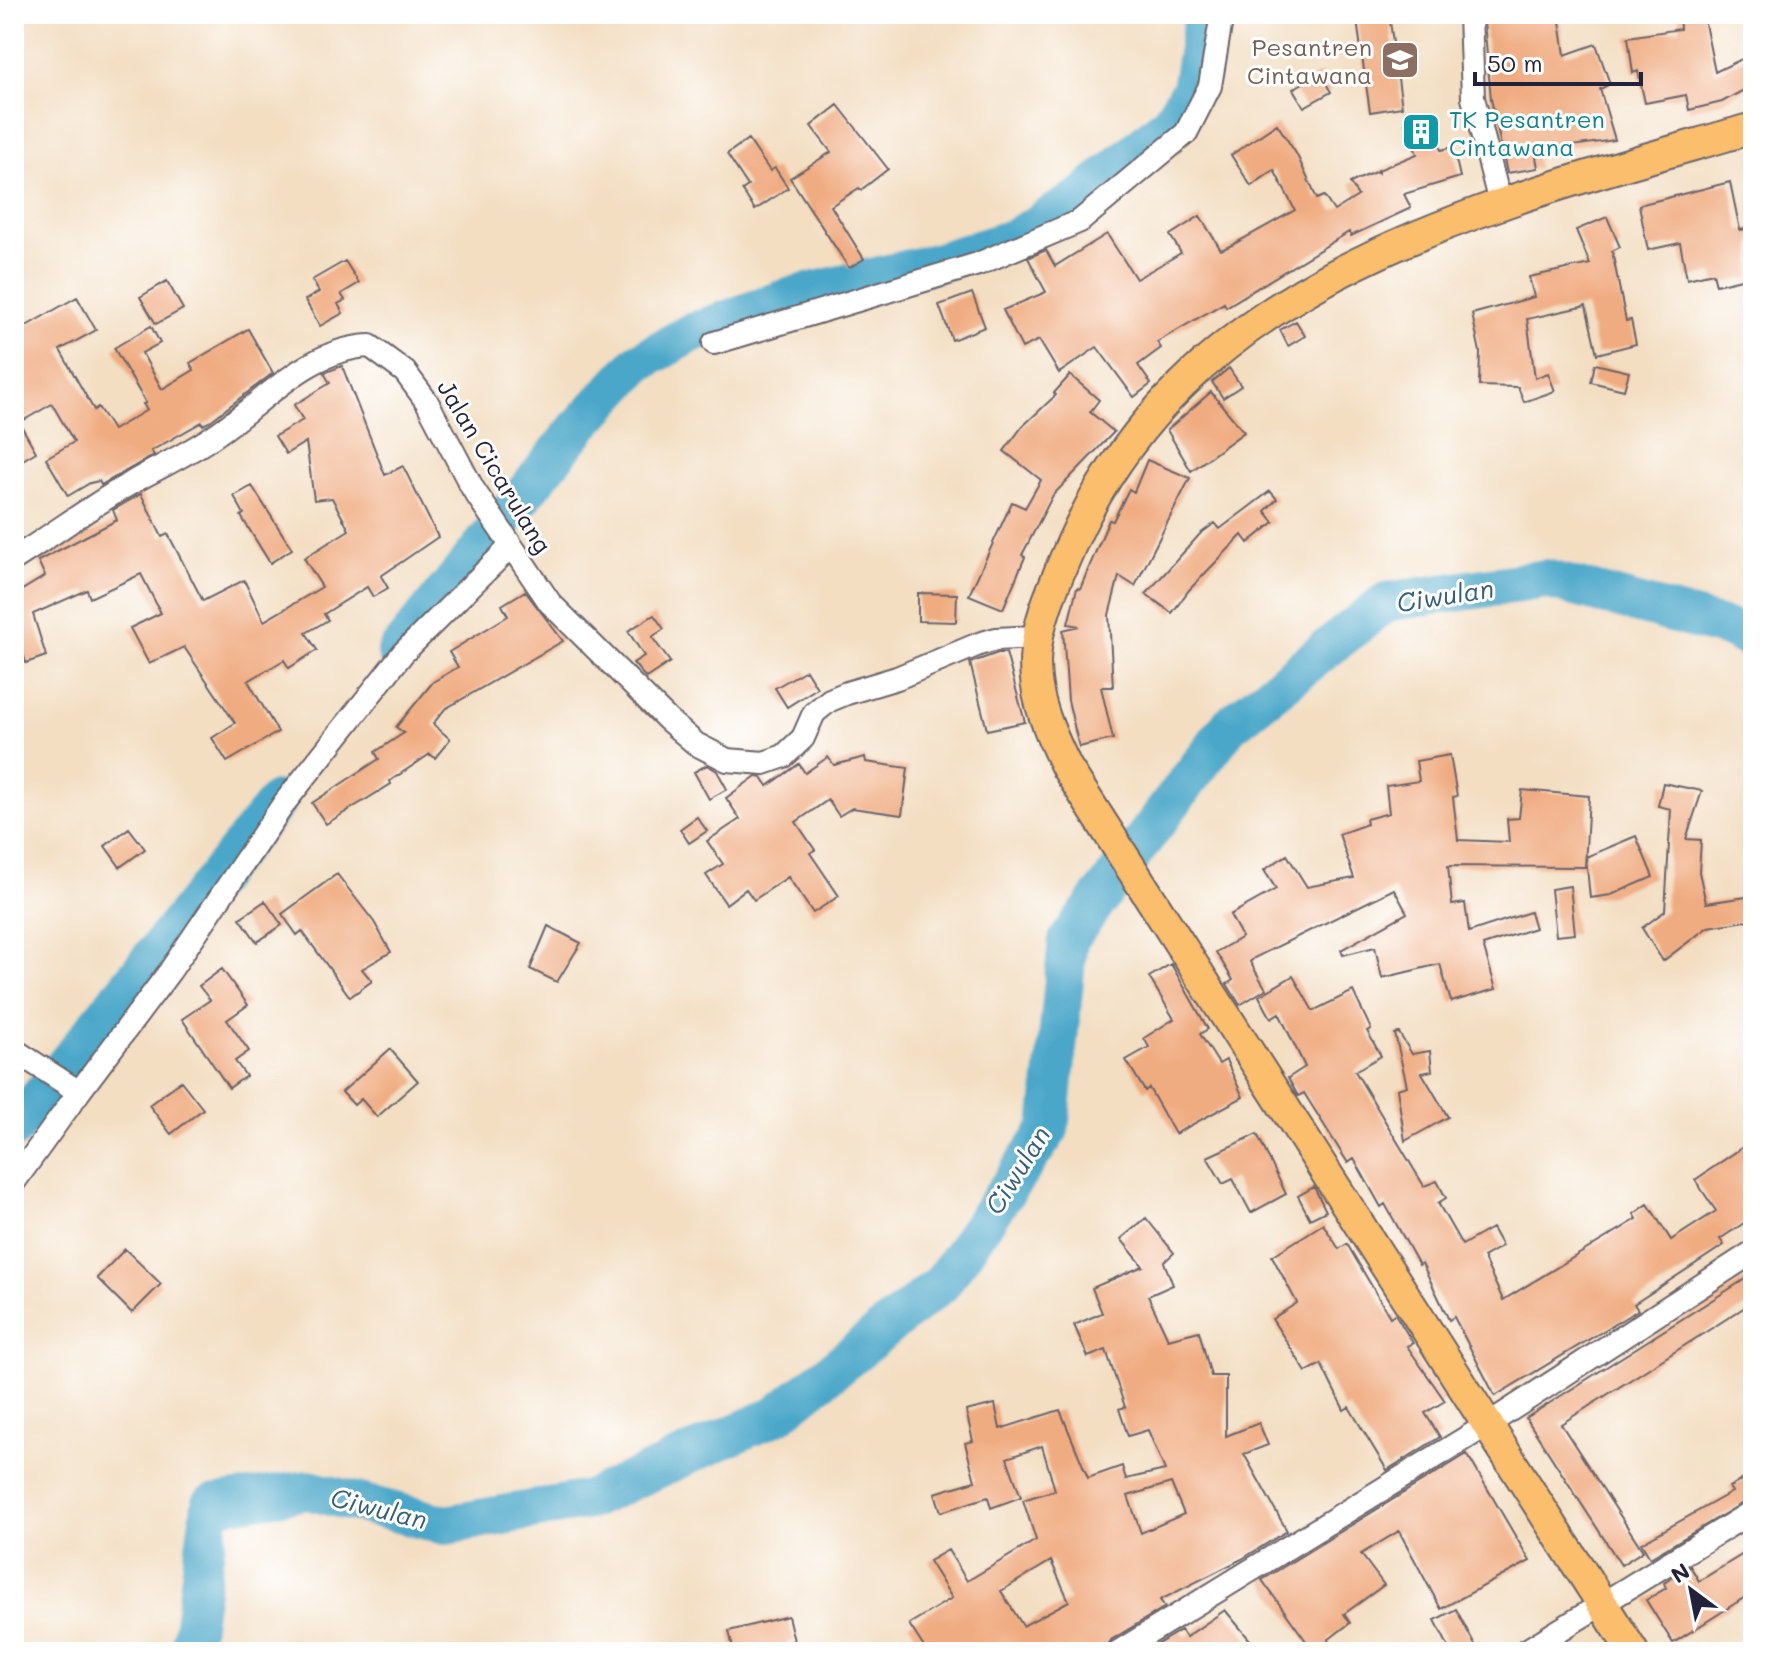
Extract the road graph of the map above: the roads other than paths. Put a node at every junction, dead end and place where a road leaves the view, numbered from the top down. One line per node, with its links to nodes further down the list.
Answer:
1 (1222, 14): 5 (street)
2 (1470, 14): 4 (street)
3 (1753, 128): 4 (main road)
4 (1500, 203): 8 (main road)
5 (714, 343)
6 (507, 539): 7 (street, Jalan Cicarulang); 8 (street, Jalan Cicarulang); 10 (street)
7 (14, 559)
8 (1036, 637): 13 (main road)
9 (14, 1050): 10 (street)
10 (79, 1092): 11 (street)
11 (14, 1182)
12 (1753, 1252): 13 (street)
13 (1487, 1425): 15 (main road); 16 (street)
14 (1753, 1511): 15 (street)
15 (1602, 1603): 17 (street); 18 (main road)
16 (1118, 1652)
17 (1524, 1652)
18 (1633, 1652)

